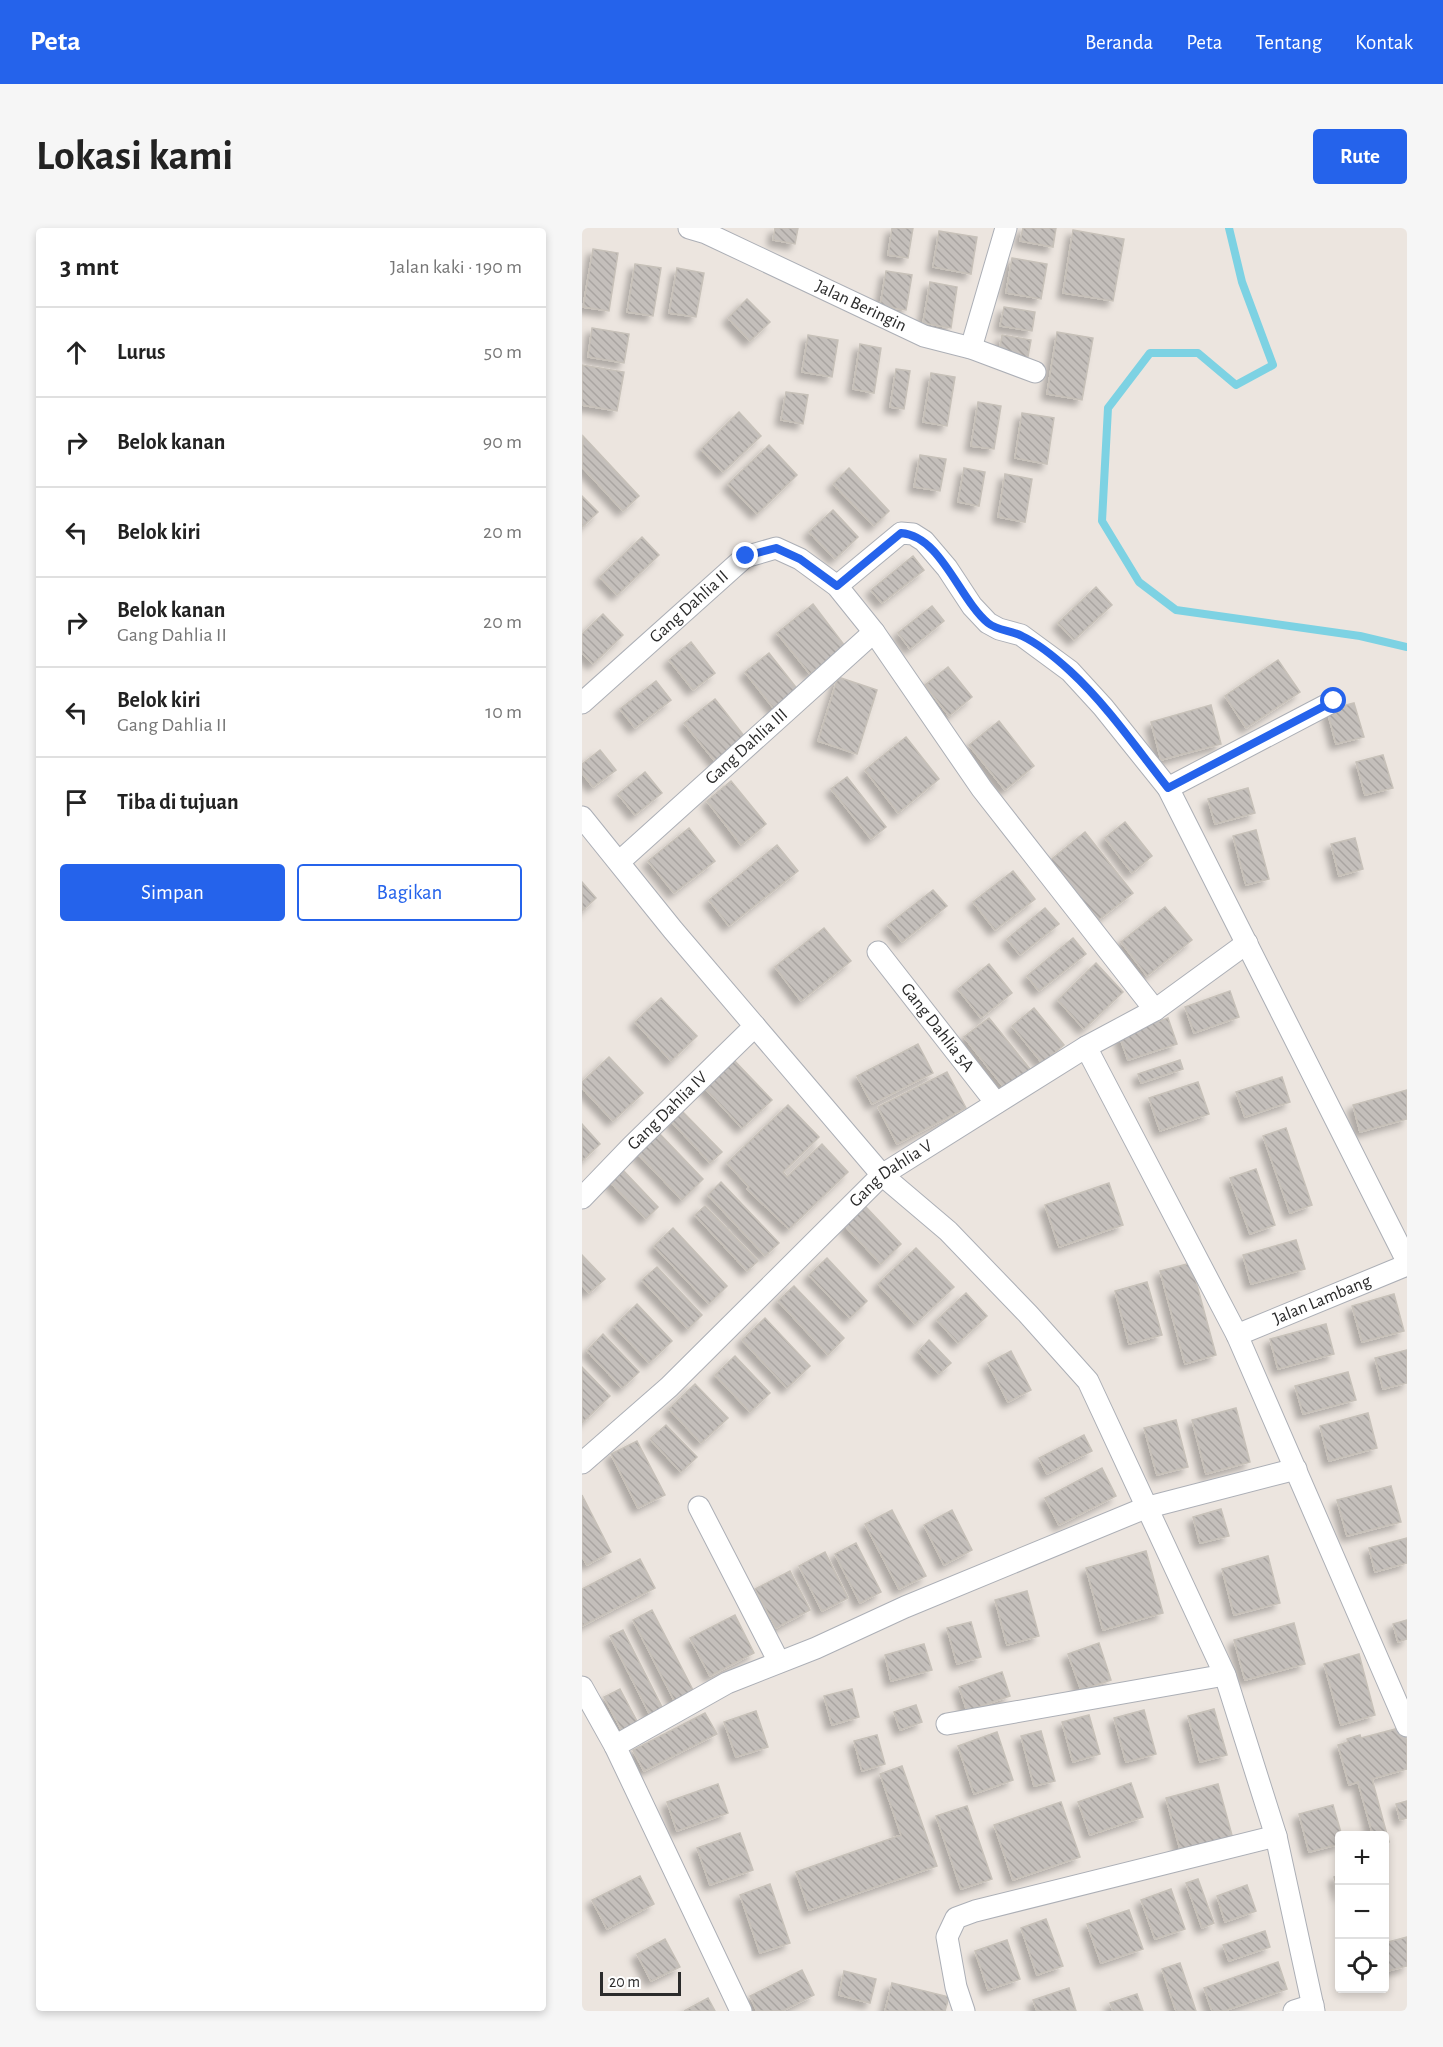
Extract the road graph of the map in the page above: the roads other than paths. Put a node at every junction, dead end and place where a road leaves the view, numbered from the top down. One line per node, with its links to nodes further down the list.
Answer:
1 (689, 228): 3 (street, Jalan Beringin)
2 (1006, 228): 3 (street)
3 (971, 348): 4 (street, Jalan Beringin)
4 (1035, 372)
5 (837, 586): 6 (street, Gang Dahlia II); 8 (street, Gang Dahlia II); 9 (street)
6 (874, 632): 11 (street, Gang Dahlia III); 14 (street, Gang Dahlia II)
7 (1334, 701): 9 (street)
8 (582, 703)
9 (1168, 788): 12 (street)
10 (582, 817): 11 (street)
11 (620, 862): 15 (street)
12 (1247, 943): 14 (street, Gang Dahlia V); 20 (street)
13 (878, 952): 17 (street, Gang Dahlia 5A)
14 (1155, 1010): 16 (street, Gang Dahlia V)
15 (754, 1026): 18 (street); 19 (street, Gang Dahlia IV)
16 (1086, 1047): 17 (street, Gang Dahlia V); 21 (street)
17 (996, 1103): 18 (street, Gang Dahlia V)
18 (882, 1174): 22 (street, Gang Dahlia V); 25 (street)
19 (582, 1198)
20 (1407, 1263): 21 (street, Jalan Lambang)
21 (1237, 1335): 23 (street)
22 (582, 1463)
23 (1296, 1469): 25 (street); 30 (street)
24 (699, 1507): 26 (street)
25 (1145, 1508): 26 (street); 27 (street)
26 (779, 1662): 31 (street)
27 (1225, 1675): 29 (street); 32 (street)
28 (582, 1687): 31 (street)
29 (947, 1724)
30 (1407, 1726)
31 (615, 1746): 34 (street)
32 (1276, 1836): 33 (street); 35 (street)
33 (1307, 2009)
34 (741, 2011)
35 (964, 2011)

